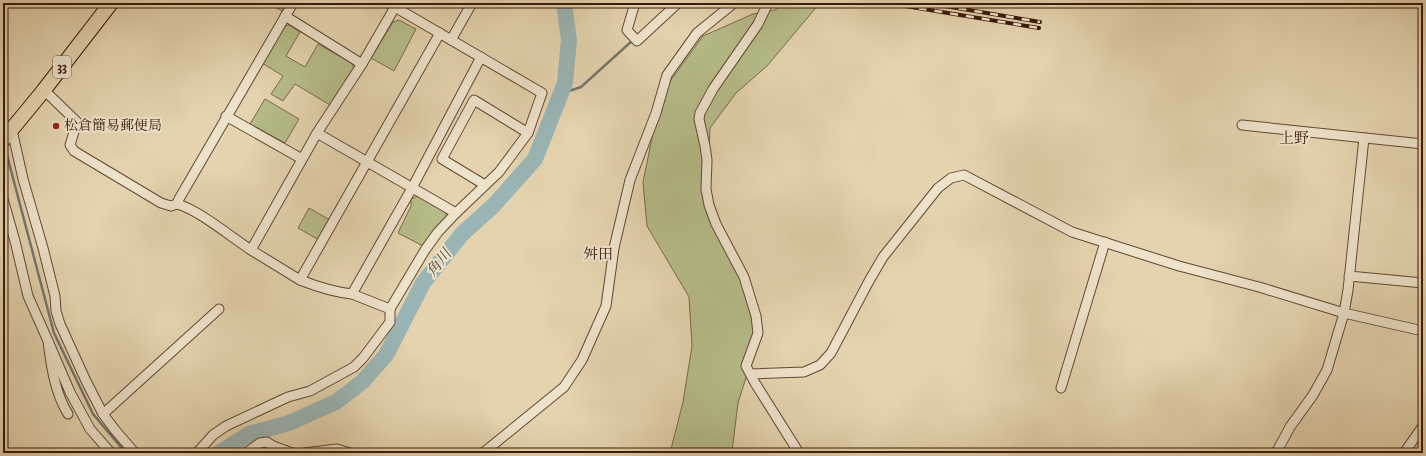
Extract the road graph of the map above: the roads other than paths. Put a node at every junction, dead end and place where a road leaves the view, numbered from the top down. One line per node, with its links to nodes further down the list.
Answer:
1 (111, 3): 14 (main road, 33)
2 (293, 3): 9 (street)
3 (472, 3): 11 (street)
4 (635, 3): 5 (street)
5 (678, 3)
6 (734, 3): 52 (street)
7 (768, 3): 40 (street)
8 (392, 5): 10 (street); 13 (street)
9 (285, 16): 13 (street); 15 (street)
10 (440, 33): 11 (street); 23 (street)
11 (451, 40): 12 (street)
12 (481, 57): 18 (street); 25 (street)
13 (362, 64): 17 (street)
14 (44, 90): 19 (main road, 33); 27 (street)
15 (226, 116): 22 (street); 27 (street)
16 (1242, 125): 20 (street)
17 (317, 133): 22 (street); 23 (street)
18 (528, 133): 24 (street); 24 (street)
19 (7, 135): 43 (street)
20 (1364, 138): 21 (street); 31 (street)
21 (1423, 144)
22 (302, 159): 30 (street)
23 (368, 162): 25 (street); 32 (street)
24 (485, 186): 28 (street)
25 (412, 188): 28 (street); 34 (street)
26 (3, 199): 39 (street)
27 (177, 204): 30 (street)
28 (456, 213): 36 (street)
29 (1105, 242): 37 (street); 40 (street); 41 (street)
30 (251, 250): 32 (street)
31 (1349, 276): 33 (street); 37 (street)
32 (300, 280): 34 (street)
33 (1423, 283)
34 (352, 294): 36 (street)
35 (219, 309): 43 (street)
36 (390, 309): 47 (street)
37 (1344, 313): 38 (street); 54 (street)
38 (1423, 331)
39 (48, 341): 42 (street); 45 (street)
40 (751, 374): 53 (street)
41 (1061, 388)
42 (68, 414)
43 (103, 414): 46 (street)
44 (1423, 426): 55 (street)
45 (111, 453)
46 (135, 453)
47 (197, 453)
48 (246, 453): 49 (street)
49 (292, 453)
50 (304, 453): 51 (street)
51 (350, 453)
52 (483, 453)
53 (799, 453)
54 (1276, 453)
55 (1404, 453)

